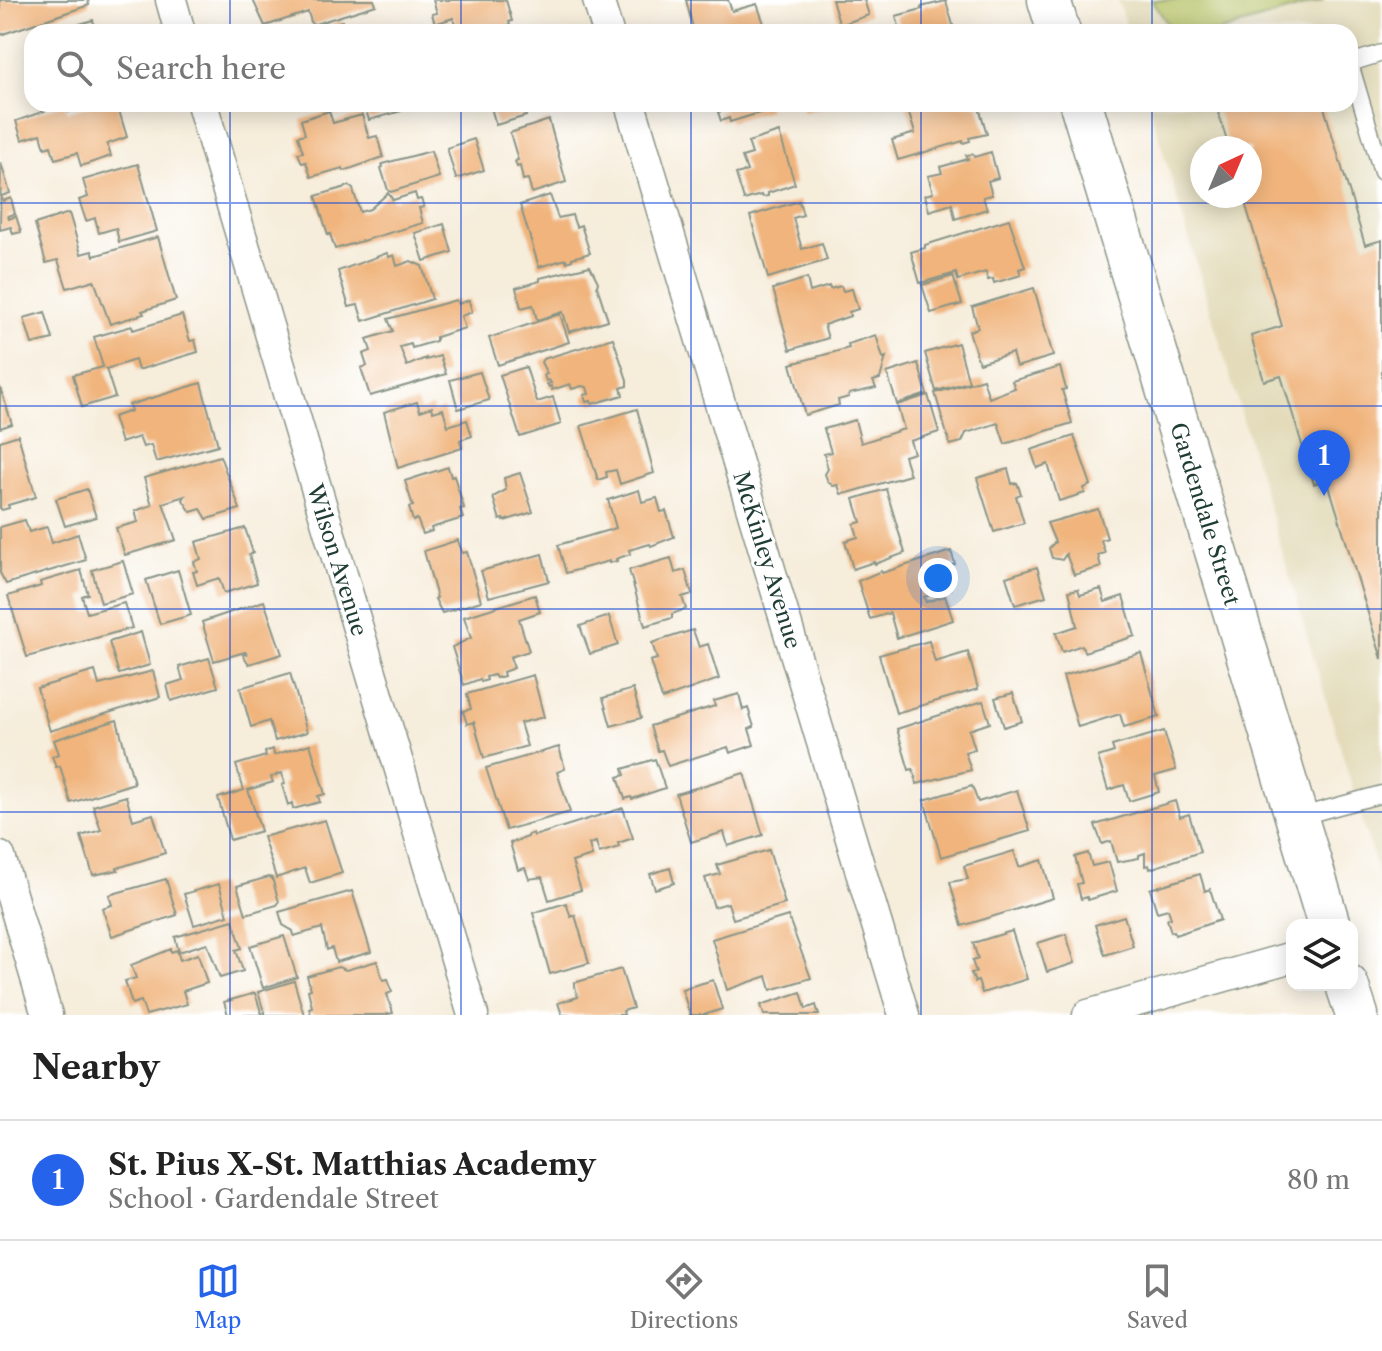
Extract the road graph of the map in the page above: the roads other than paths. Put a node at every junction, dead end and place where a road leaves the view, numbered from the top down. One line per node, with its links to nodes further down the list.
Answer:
1 (171, 0): 4 (street)
2 (598, 0): 5 (street)
3 (1049, 0): 6 (street)
4 (178, 24)
5 (606, 24)
6 (1056, 24)
7 (1382, 53): 8 (lane)
8 (1358, 61)
9 (1358, 91): 13 (lane)
10 (204, 112): 21 (street, Wilson Avenue)
11 (632, 112): 22 (street, McKinley Avenue)
12 (1090, 112): 15 (street, Gardendale Street)
13 (1382, 172)
14 (1382, 794): 15 (lane)
15 (1297, 817): 17 (street, Gardendale Street)
16 (0, 857): 20 (street)
17 (1327, 919)
18 (1286, 959): 23 (street)
19 (1349, 991): 24 (street)
20 (47, 1015)
21 (473, 1015)
22 (904, 1015)
23 (1088, 1015)
24 (1357, 1015)

